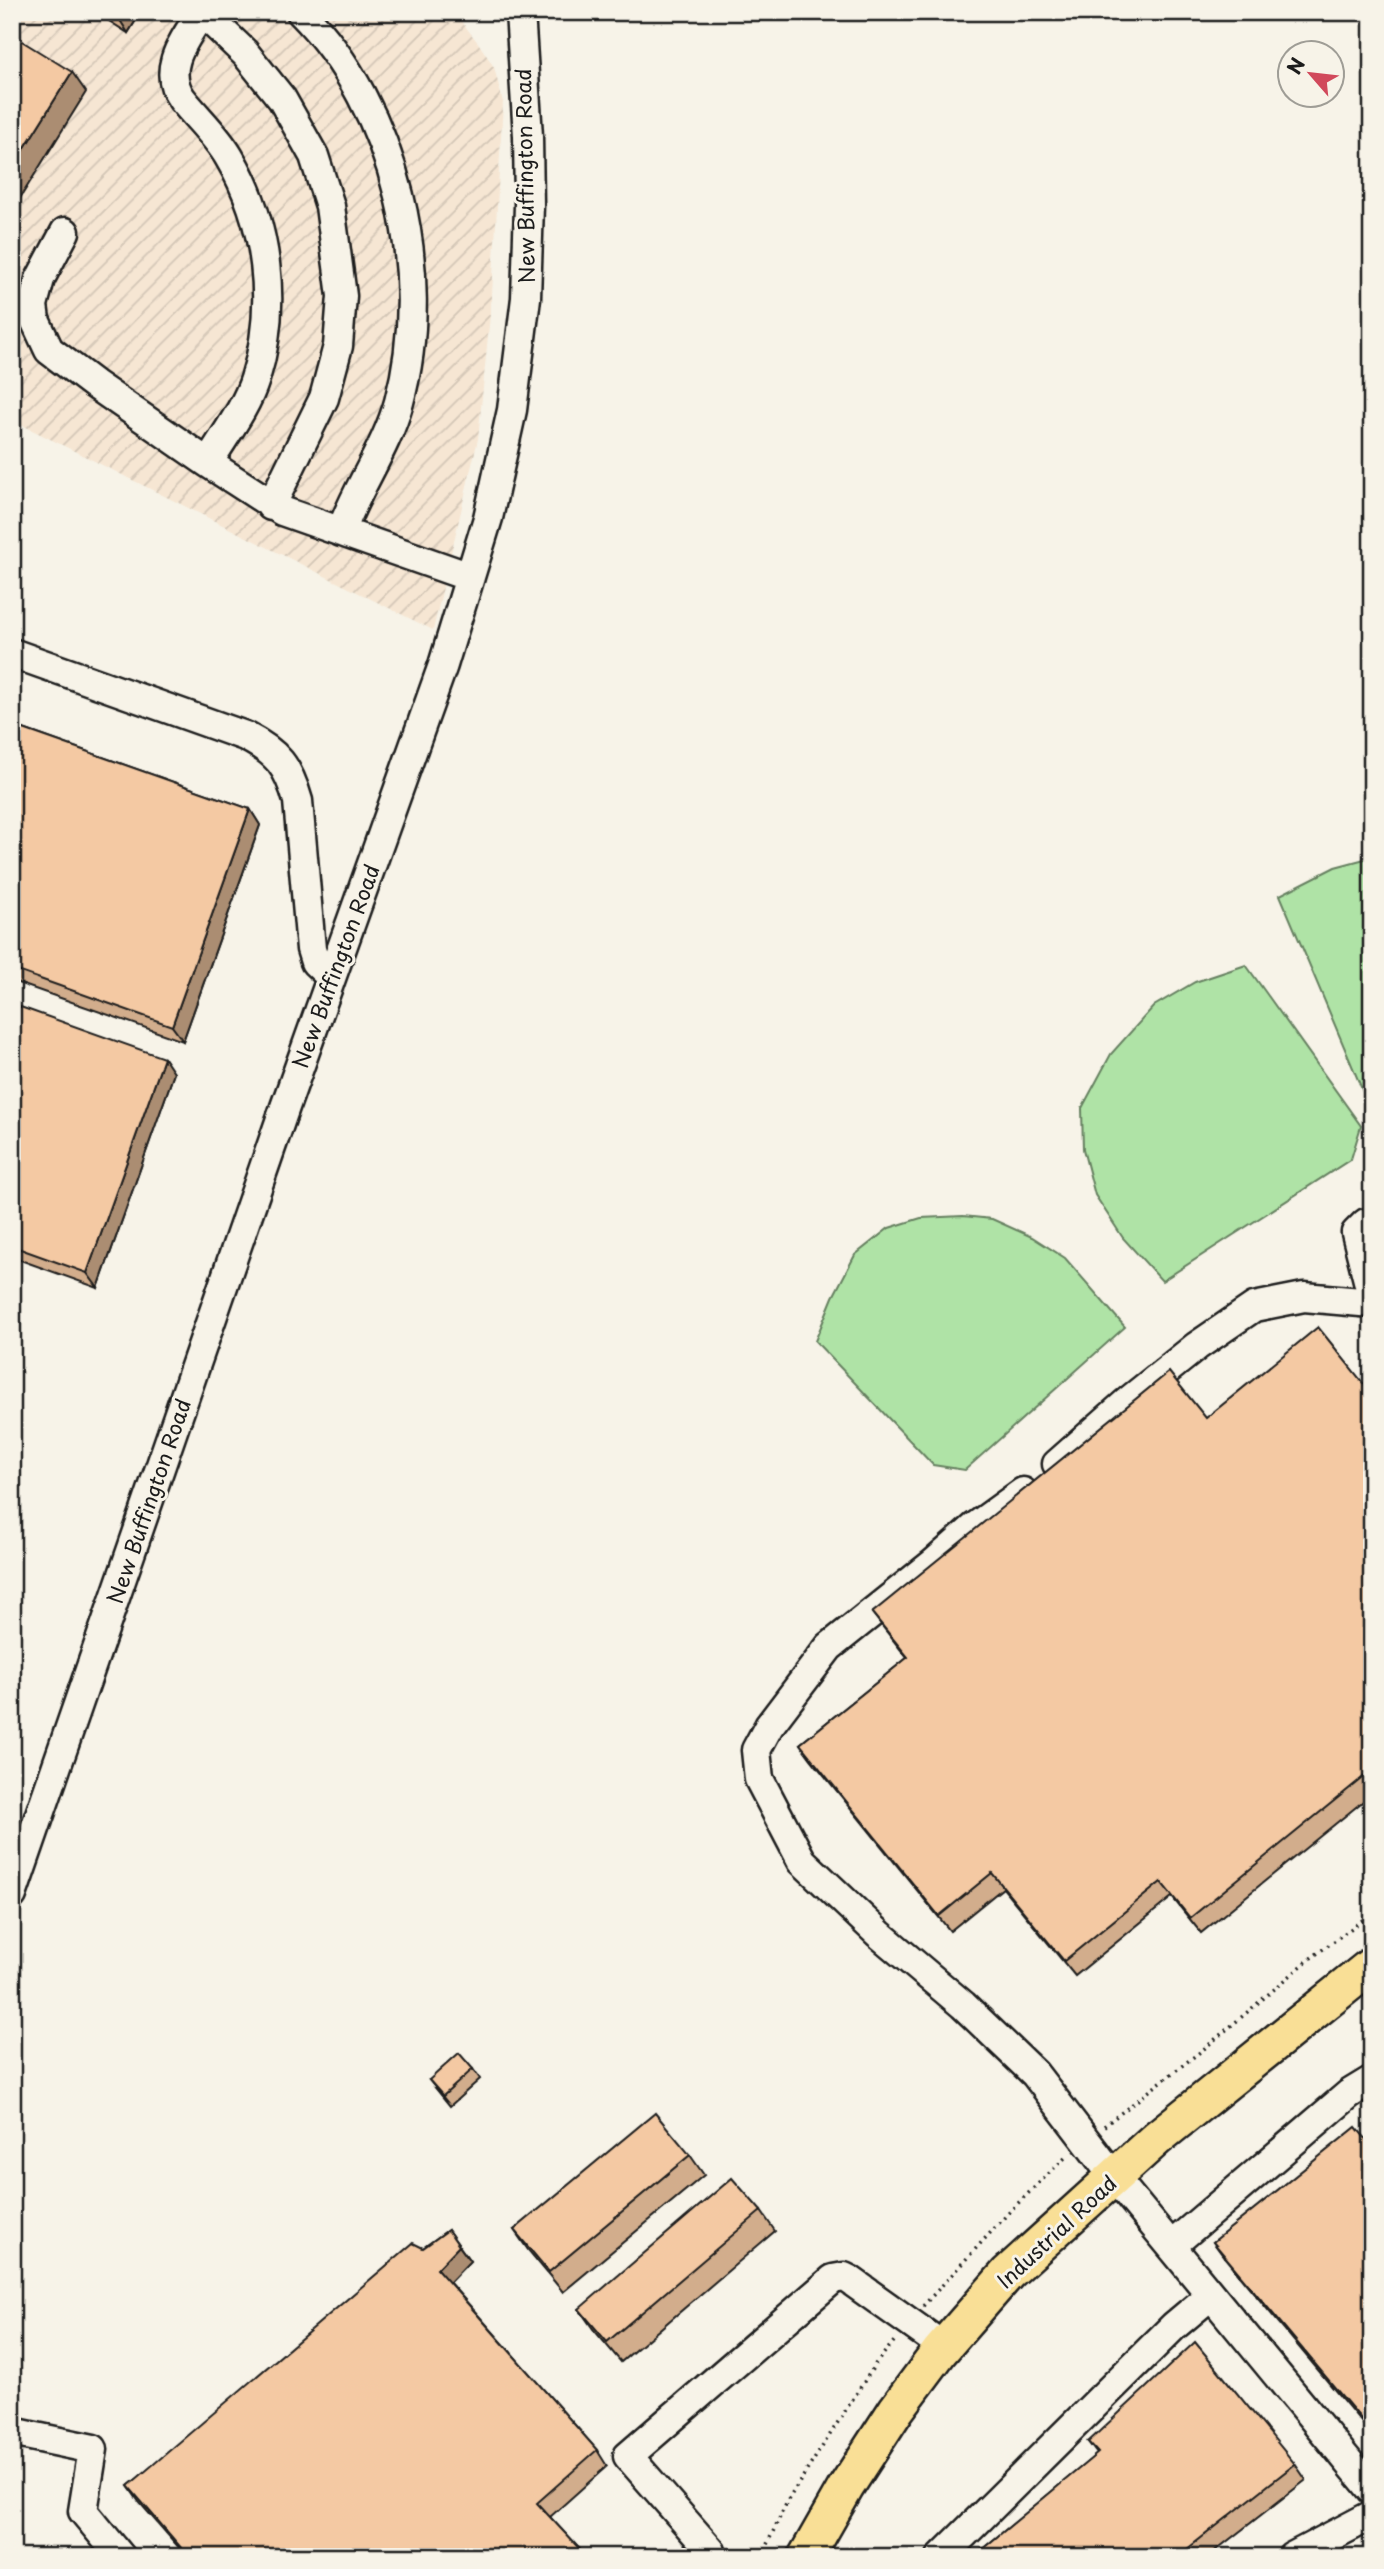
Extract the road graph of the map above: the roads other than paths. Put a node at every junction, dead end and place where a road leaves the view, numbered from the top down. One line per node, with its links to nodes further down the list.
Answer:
1 (202, 12): 5 (street); 6 (street)
2 (301, 12): 7 (street)
3 (520, 12): 8 (street, New Buffington Road)
4 (65, 232): 5 (street)
5 (208, 463): 6 (street)
6 (271, 506): 7 (street)
7 (341, 532): 8 (street)
8 (470, 577): 10 (street, New Buffington Road)
9 (12, 653): 10 (street)
10 (331, 977): 14 (street, New Buffington Road)
11 (1372, 1222): 12 (street)
12 (1372, 1296)
13 (1372, 1303): 17 (street)
14 (12, 1895)
15 (1372, 1965): 17 (main road, Industrial Road)
16 (1372, 2080): 18 (street)
17 (1114, 2177): 18 (street); 20 (main road, Industrial Road)
18 (1171, 2246): 19 (street)
19 (1211, 2295): 22 (street); 27 (street)
20 (944, 2347): 25 (street); 26 (main road, Industrial Road)
21 (12, 2432): 24 (street)
22 (1372, 2490)
23 (1372, 2515): 28 (street)
24 (121, 2557)
25 (712, 2557)
26 (806, 2557)
27 (942, 2557)
28 (1292, 2557)

